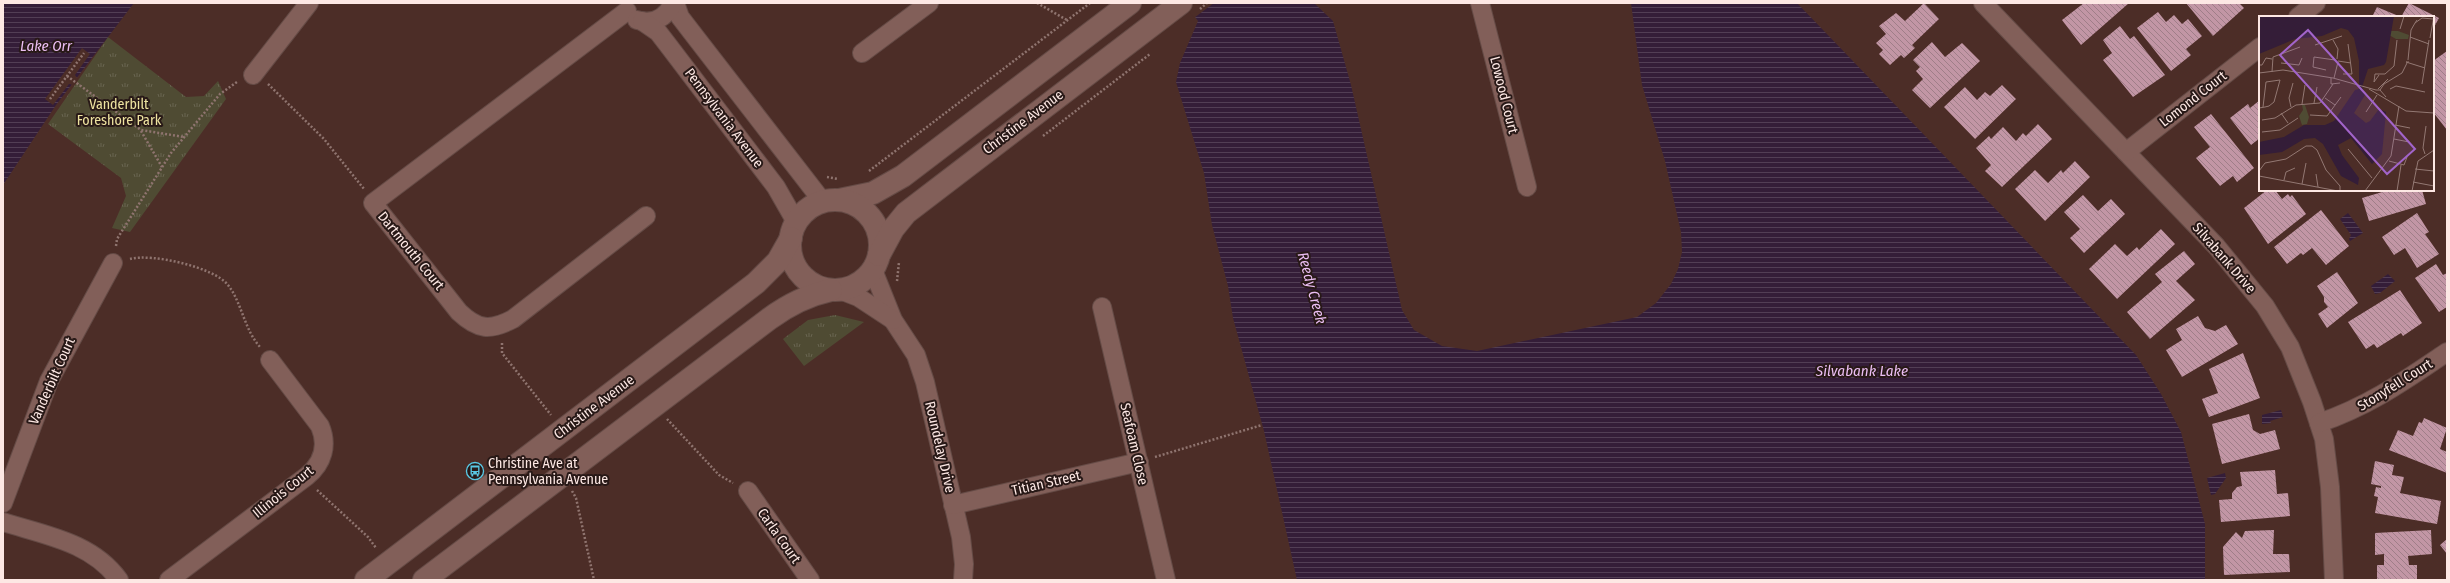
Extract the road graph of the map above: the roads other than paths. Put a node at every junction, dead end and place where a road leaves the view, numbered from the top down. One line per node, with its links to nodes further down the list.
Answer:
1 (309, 3): 14 (street)
2 (674, 3): 11 (street); 17 (street, Pennsylvania Avenue)
3 (929, 3): 13 (street)
4 (1130, 3): 17 (main road)
5 (1480, 3): 16 (street, Lowood Court)
6 (1983, 3): 15 (street, Silvabank Drive)
7 (2316, 3): 10 (street)
8 (1178, 5): 20 (main road, Christine Avenue)
9 (625, 7): 11 (street, Pennsylvania Avenue); 18 (street, Dartmouth Court)
10 (2299, 16)
11 (642, 21): 19 (street, Pennsylvania Avenue)
12 (2259, 48): 15 (street, Lomond Court)
13 (862, 53)
14 (253, 75)
15 (2126, 152): 27 (street, Silvabank Drive)
16 (1527, 187)
17 (831, 201): 19 (main road); 20 (main road)
18 (646, 216)
19 (794, 230): 22 (main road); 35 (main road, Christine Avenue)
20 (884, 260): 22 (main road); 24 (street, Roundelay Drive)
21 (113, 263): 30 (street, Vanderbilt Court)
22 (836, 290): 24 (street, Roundelay Drive); 36 (main road)
23 (1102, 307): 28 (street, Seafoam Close)
24 (893, 320): 31 (street, Roundelay Drive)
25 (2447, 352): 27 (street, Stonyfell Court)
26 (270, 360): 34 (street, Illinois Court)
27 (2319, 423): 40 (street, Silvabank Drive)
28 (1139, 462): 31 (street, Titian Street); 39 (street, Seafoam Close)
29 (748, 491): 37 (street, Carla Court)
30 (3, 503)
31 (953, 505): 38 (street, Roundelay Drive)
32 (3, 522): 33 (street)
33 (119, 580)
34 (169, 580)
35 (366, 580)
36 (424, 580)
37 (810, 580)
38 (962, 580)
39 (1166, 580)
40 (2334, 580)

